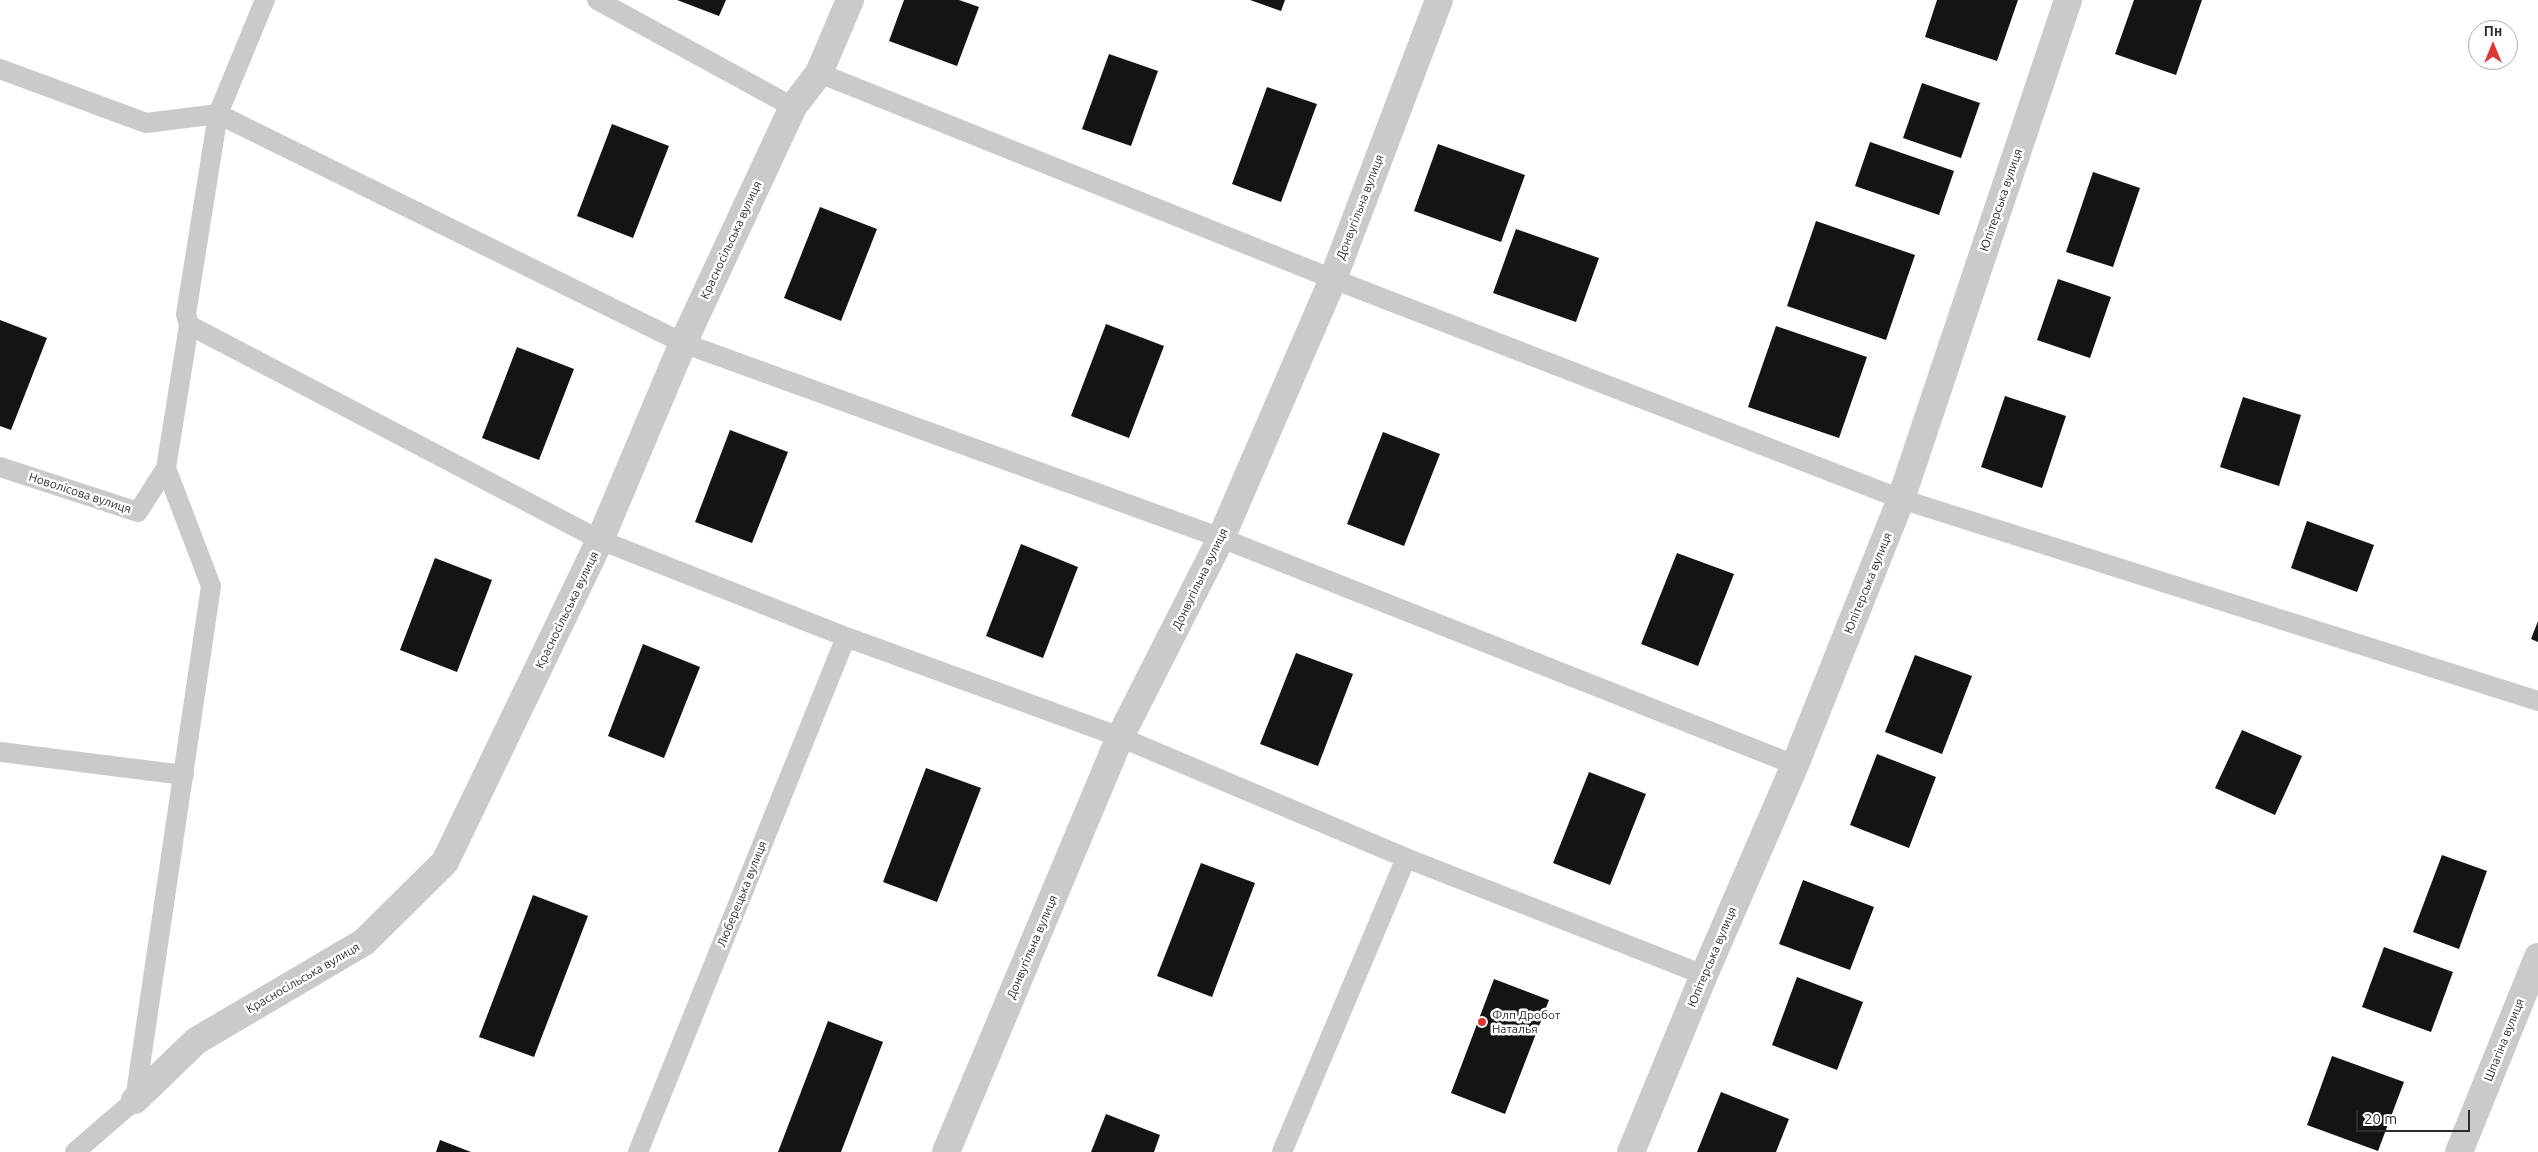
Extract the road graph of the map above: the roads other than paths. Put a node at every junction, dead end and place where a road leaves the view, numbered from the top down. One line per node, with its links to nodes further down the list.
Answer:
1 (265, 0): 9 (lane)
2 (597, 0): 8 (lane)
3 (850, 0): 7 (street, Красносільська вулиця)
4 (1439, 0): 10 (street, Донвугільна вулиця)
5 (2068, 0): 15 (street, Юпітерська вулиця)
6 (0, 69): 9 (lane)
7 (819, 73): 8 (street, Красносільська вулиця); 10 (lane)
8 (793, 107): 12 (street, Красносільська вулиця)
9 (218, 114): 11 (lane); 12 (lane)
10 (1333, 279): 15 (lane); 16 (street, Донвугільна вулиця)
11 (189, 325): 14 (lane); 17 (lane)
12 (683, 343): 16 (lane); 17 (street, Красносільська вулиця)
13 (0, 467): 14 (lane, Новолісова вулиця)
14 (166, 468): 23 (lane)
15 (1901, 499): 19 (lane); 22 (street, Юпітерська вулиця)
16 (1221, 538): 20 (street, Донвугільна вулиця); 22 (lane)
17 (600, 540): 18 (lane); 27 (street, Красносільська вулиця)
18 (846, 637): 20 (lane); 29 (lane, Люберецька вулиця)
19 (2538, 701)
20 (1120, 737): 24 (lane); 30 (street, Донвугільна вулиця)
21 (0, 752): 23 (lane)
22 (1795, 765): 26 (street, Юпітерська вулиця)
23 (184, 775): 27 (lane)
24 (1406, 858): 26 (lane); 31 (lane)
25 (2538, 957): 33 (street, Шпагіна вулиця)
26 (1704, 975): 32 (street, Юпітерська вулиця)
27 (135, 1100): 28 (lane)
28 (75, 1152)
29 (638, 1152)
30 (946, 1152)
31 (1282, 1152)
32 (1631, 1152)
33 (2459, 1152)

